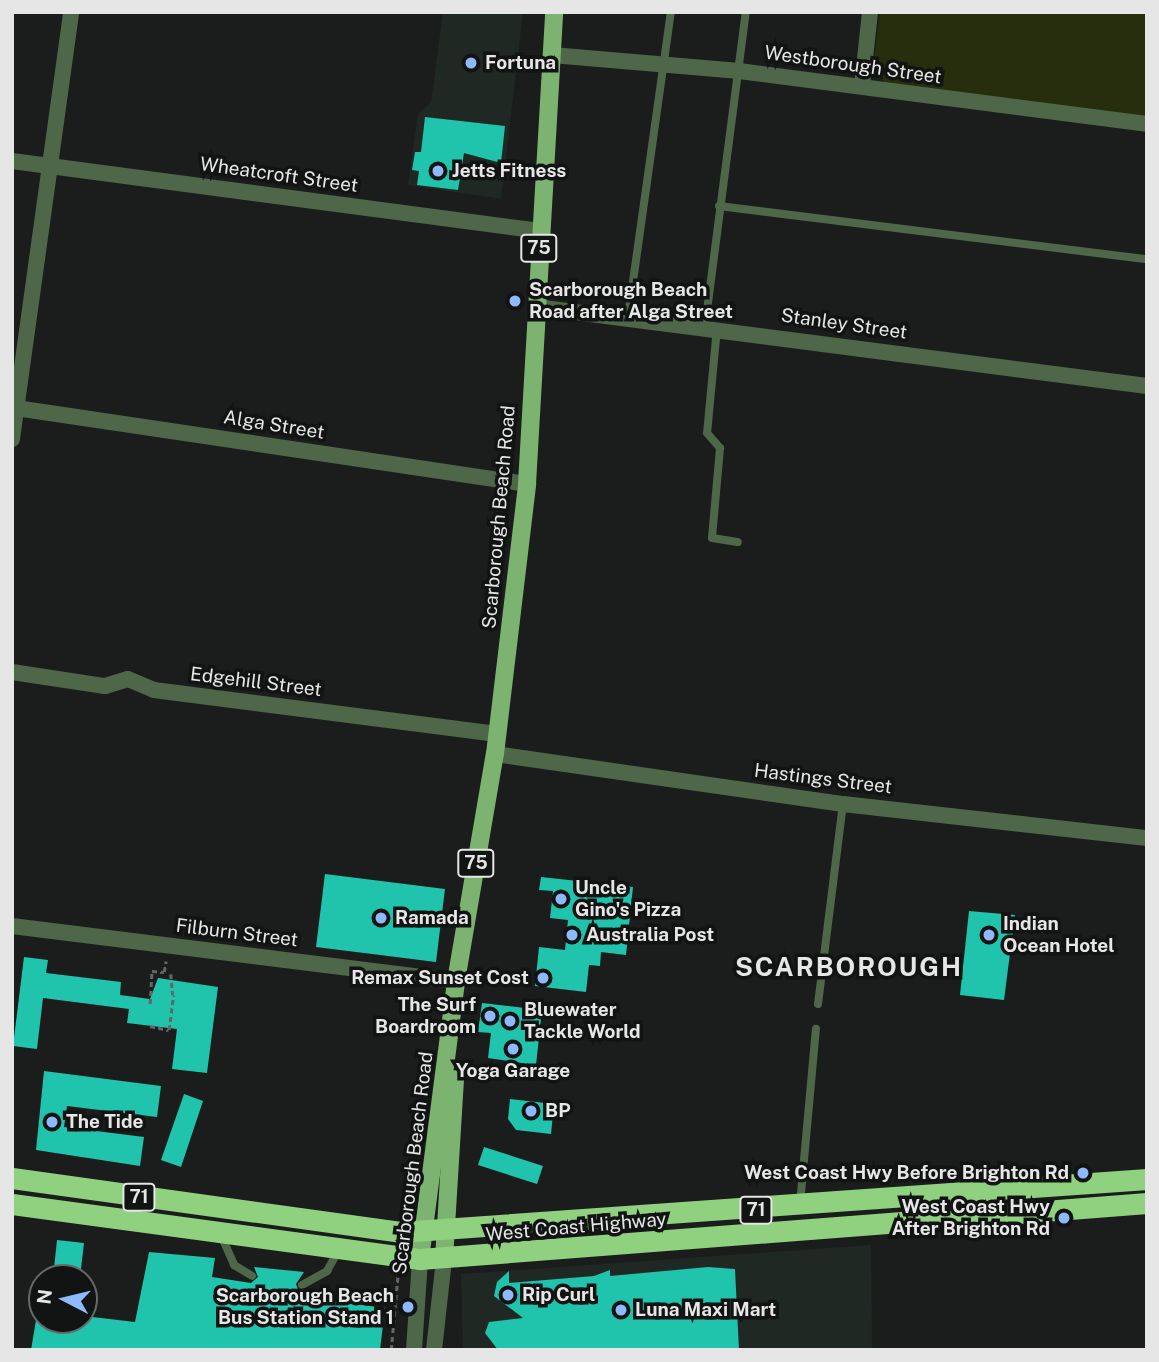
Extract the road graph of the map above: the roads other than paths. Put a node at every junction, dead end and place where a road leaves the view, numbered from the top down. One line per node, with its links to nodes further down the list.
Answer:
1 (71, 12): 12 (street)
2 (554, 12): 6 (main road, Scarborough Beach Road / 75)
3 (671, 12): 7 (lane)
4 (746, 12): 8 (lane)
5 (870, 12): 9 (street)
6 (552, 55): 7 (street, Westborough Street); 14 (main road, Scarborough Beach Road / 75)
7 (664, 63): 8 (street, Westborough Street); 17 (lane)
8 (739, 71): 9 (street, Westborough Street); 13 (lane)
9 (862, 86): 10 (street, Westborough Street)
10 (1147, 124)
11 (12, 161): 12 (street, Wheatcroft Street)
12 (53, 166): 14 (street, Wheatcroft Street); 20 (street)
13 (719, 206): 15 (lane); 18 (lane)
14 (540, 231): 16 (main road, Scarborough Beach Road / 75)
15 (1147, 259)
16 (536, 307): 17 (street, Stanley Street); 22 (main road, Scarborough Beach Road / 75)
17 (628, 317): 18 (street, Stanley Street)
18 (711, 327): 19 (street, Stanley Street); 23 (lane)
19 (1147, 386)
20 (16, 408): 21 (street); 22 (street, Alga Street)
21 (12, 439)
22 (527, 484): 25 (main road, Scarborough Beach Road / 75)
23 (738, 542)
24 (12, 672): 25 (street, Edgehill Street)
25 (497, 734): 26 (main road, Scarborough Beach Road / 75)
26 (495, 754): 27 (street, Hastings Street); 30 (main road, Scarborough Beach Road / 75)
27 (843, 804): 28 (street, Hastings Street); 31 (lane)
28 (1147, 838)
29 (12, 926): 30 (street, Filburn Street)
30 (456, 981): 38 (main road, Scarborough Beach Road / 75); 39 (main road, Scarborough Beach Road / 75)
31 (818, 1004)
32 (816, 1029): 37 (lane)
33 (12, 1178): 39 (highway, West Coast Highway / 71)
34 (1147, 1179): 37 (highway, West Coast Highway / 71)
35 (1147, 1203): 43 (highway, West Coast Highway / 71)
36 (12, 1204): 40 (highway, West Coast Highway / 71)
37 (800, 1207): 38 (highway, West Coast Highway / 71)
38 (447, 1230): 39 (highway, West Coast Highway / 71); 43 (main road, Scarborough Beach Road / 75)
39 (424, 1231): 42 (main road, Scarborough Beach Road / 75)
40 (219, 1232): 41 (highway, West Coast Highway / 71); 44 (lane)
41 (338, 1251): 42 (highway, West Coast Highway / 71); 45 (lane)
42 (420, 1259): 43 (highway, West Coast Highway / 71); 46 (street, Scarborough Beach Road)
43 (444, 1259): 47 (street, Scarborough Beach Road)
44 (252, 1276)
45 (302, 1285)
46 (414, 1350)
47 (434, 1350)

